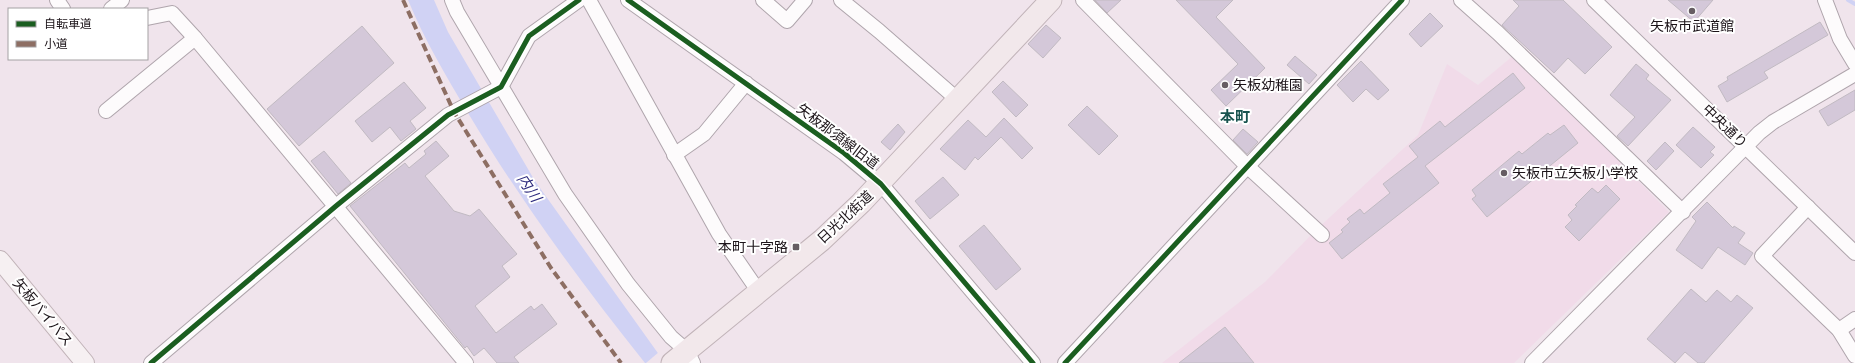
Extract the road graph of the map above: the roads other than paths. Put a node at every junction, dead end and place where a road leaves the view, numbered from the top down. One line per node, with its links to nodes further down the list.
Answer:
1 (122, 0): 15 (street)
2 (452, 0): 21 (street)
3 (579, 0): 21 (street)
4 (589, 0): 25 (street)
5 (628, 0): 20 (street, 矢板那須線旧道)
6 (763, 0): 7 (street)
7 (805, 0)
8 (841, 0): 22 (street)
9 (1051, 0): 22 (highway, 日光北街道)
10 (1083, 0): 26 (street)
11 (1402, 0): 26 (street)
12 (1461, 0): 30 (street)
13 (1594, 0): 24 (street, 中央通り)
14 (1825, 0): 18 (street)
15 (112, 8)
16 (148, 18): 17 (street)
17 (195, 38): 23 (street); 28 (street)
18 (1855, 64)
19 (1855, 74): 24 (street)
20 (746, 83): 25 (street); 27 (street, 矢板那須線旧道)
21 (501, 87): 28 (street); 38 (street)
22 (958, 100): 27 (highway, 日光北街道)
23 (106, 111)
24 (1746, 146): 29 (street, 中央通り); 30 (street)
25 (674, 155): 34 (street)
26 (1247, 166): 31 (street); 43 (street)
27 (881, 184): 34 (highway, 日光北街道); 42 (street, 矢板那須線旧道)
28 (336, 206): 40 (street); 41 (street)
29 (1808, 207): 32 (street, 中央通り); 36 (street)
30 (1683, 212): 44 (street)
31 (1322, 235)
32 (1855, 253)
33 (0, 260): 39 (main road, 矢板バイパス)
34 (759, 292): 38 (highway, 日光北街道)
35 (1855, 319): 36 (street)
36 (1839, 330): 37 (street)
37 (1855, 356)
38 (683, 358)
39 (85, 363)
40 (151, 363)
41 (466, 363)
42 (1033, 363)
43 (1065, 363)
44 (1532, 363)

